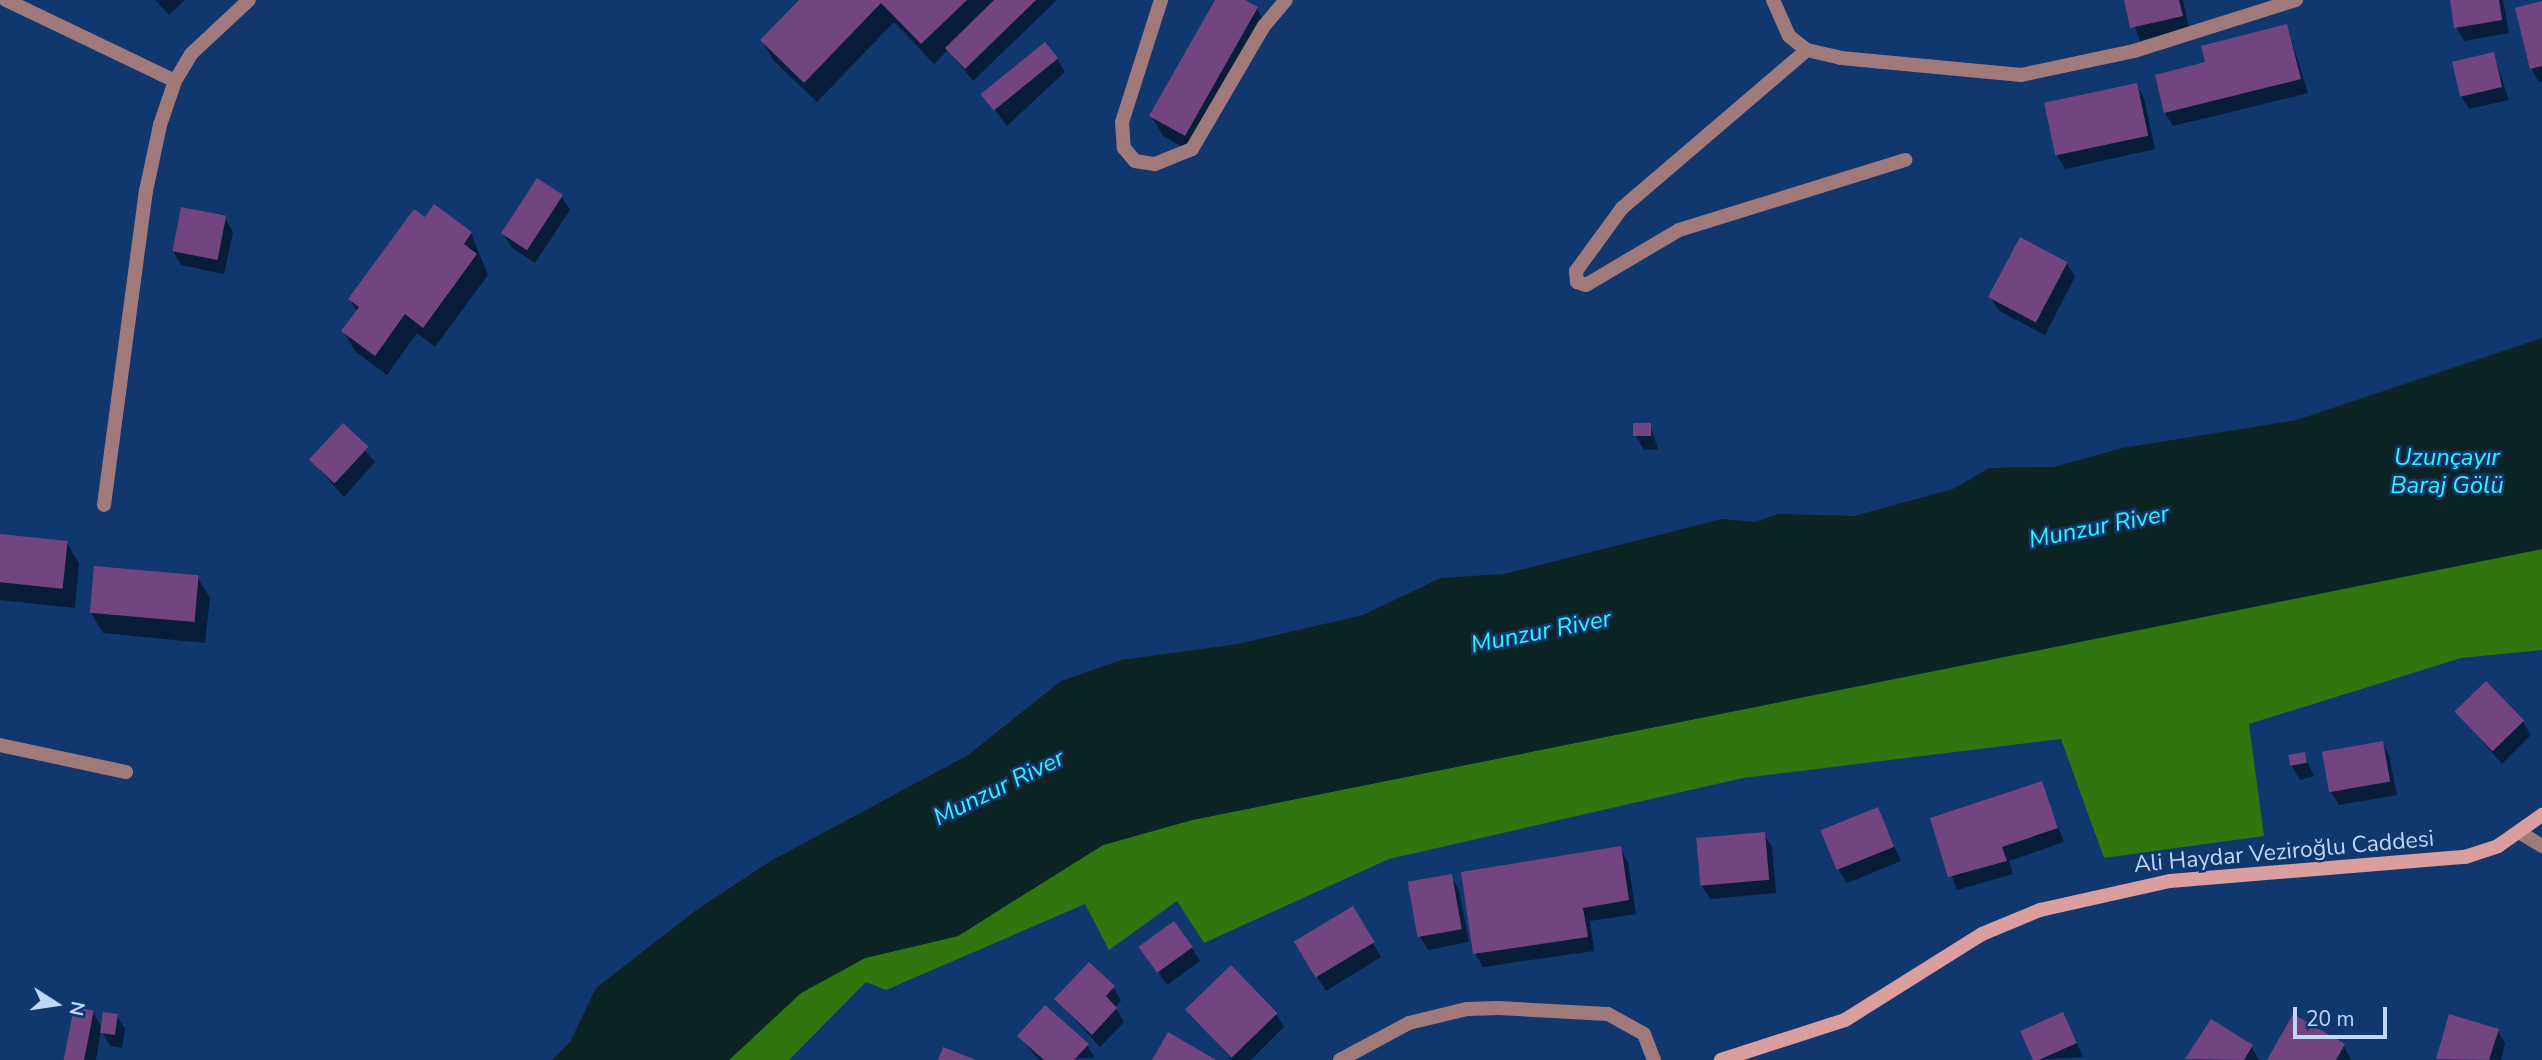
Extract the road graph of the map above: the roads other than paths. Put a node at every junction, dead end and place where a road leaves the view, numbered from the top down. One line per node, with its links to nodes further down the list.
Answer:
1 (6, 0): 8 (street)
2 (249, 0): 8 (street)
3 (1161, 0): 4 (street)
4 (1286, 0)
5 (1773, 0): 7 (street)
6 (2296, 0): 7 (street)
7 (1807, 50): 9 (street)
8 (175, 81): 10 (street)
9 (1905, 160)
10 (103, 505)
11 (0, 745): 12 (street)
12 (126, 772)
13 (2542, 815): 14 (main road, Ali Haydar Veziroğlu Caddesi)
14 (2519, 832): 15 (street); 18 (main road, Ali Haydar Veziroğlu Caddesi)
15 (2542, 846)
16 (1340, 1060): 17 (street)
17 (1654, 1060)
18 (1721, 1060)

